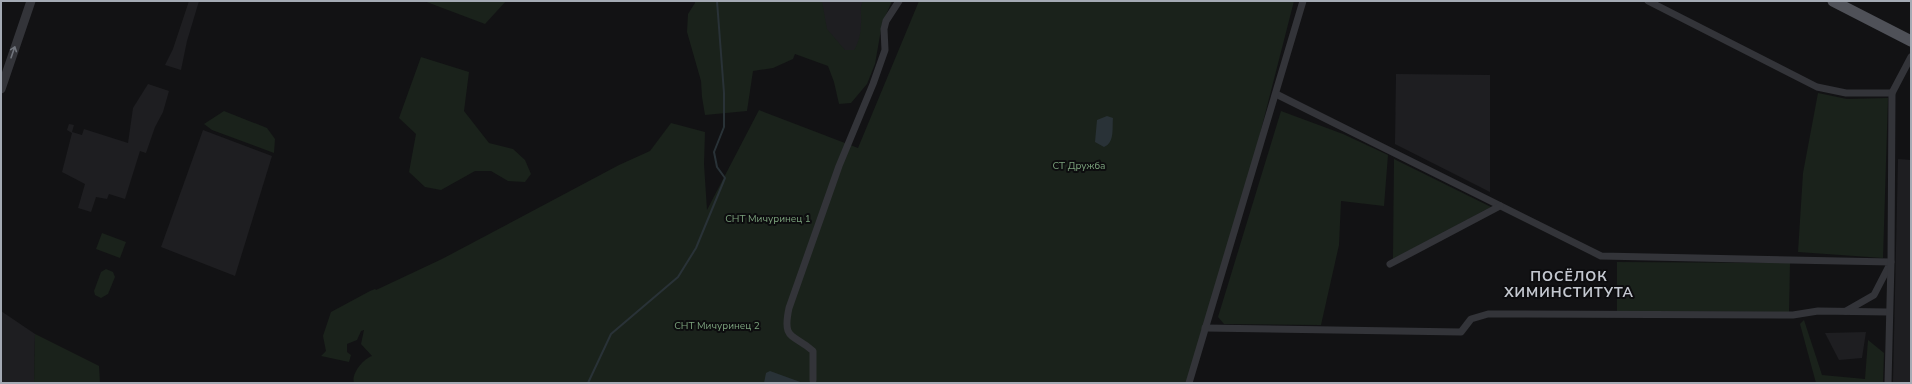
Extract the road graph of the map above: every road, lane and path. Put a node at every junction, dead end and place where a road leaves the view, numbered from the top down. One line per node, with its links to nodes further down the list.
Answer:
1 (31, 1): 8 (street, one-way to 1)
2 (899, 1): 17 (street)
3 (1303, 1): 10 (street)
4 (1648, 1): 9 (street)
5 (1833, 1): 6 (main road)
6 (1911, 41)
7 (1911, 57): 9 (street)
8 (1, 89)
9 (1892, 93): 12 (street)
10 (1276, 94): 11 (street); 16 (street)
11 (1500, 206): 12 (street); 13 (street)
12 (1891, 262): 14 (street); 15 (street)
13 (1390, 264)
14 (1846, 311): 15 (street); 16 (street)
15 (1888, 312): 19 (street)
16 (1205, 328): 18 (street)
17 (813, 380)
18 (1189, 383)
19 (1888, 383)

